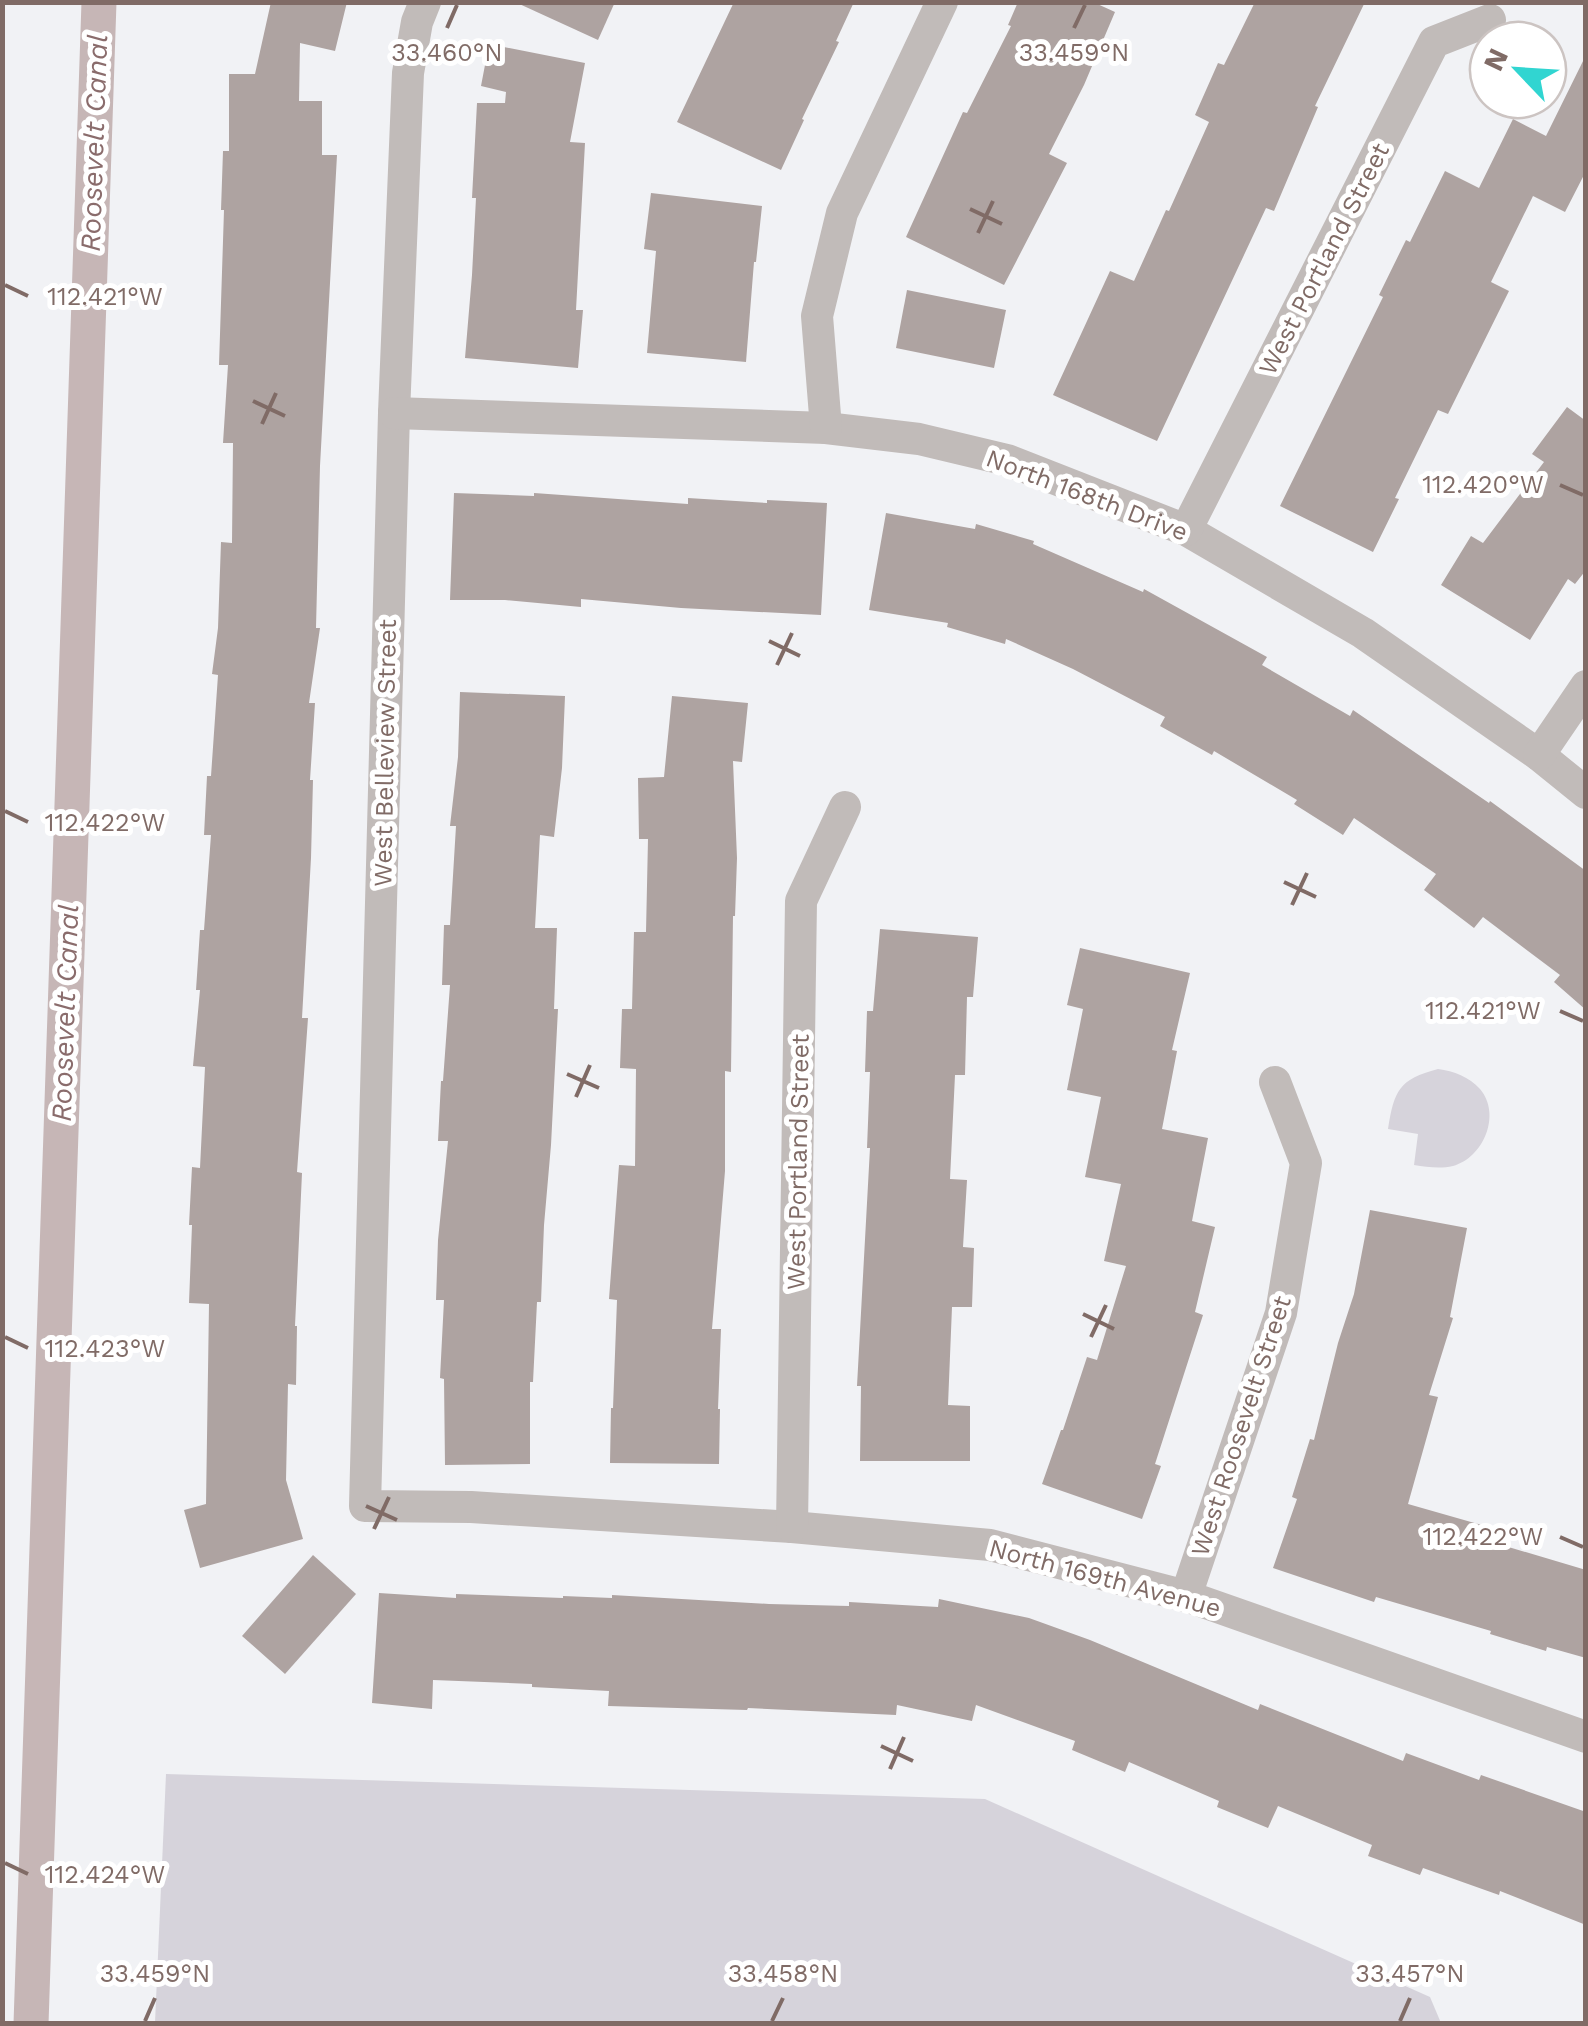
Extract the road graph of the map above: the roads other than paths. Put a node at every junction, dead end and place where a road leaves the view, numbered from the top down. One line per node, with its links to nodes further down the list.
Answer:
1 (425, 2): 4 (street, West Belleview Street)
2 (942, 2): 5 (street)
3 (1468, 29): 6 (street, West Portland Street)
4 (394, 413): 5 (street, North 168th Drive); 12 (street, West Belleview Street)
5 (826, 428): 6 (street, North 168th Drive)
6 (1186, 530): 8 (street, North 168th Drive)
7 (1586, 686): 8 (street)
8 (1538, 756): 9 (street, North 168th Drive)
9 (1586, 793)
10 (845, 807): 13 (street, West Portland Street)
11 (1275, 1082): 14 (street, West Roosevelt Street)
12 (365, 1506): 13 (street, North 169th Avenue)
13 (792, 1527): 14 (street, North 169th Avenue)
14 (1186, 1596): 15 (street, North 169th Avenue)
15 (1586, 1737)

